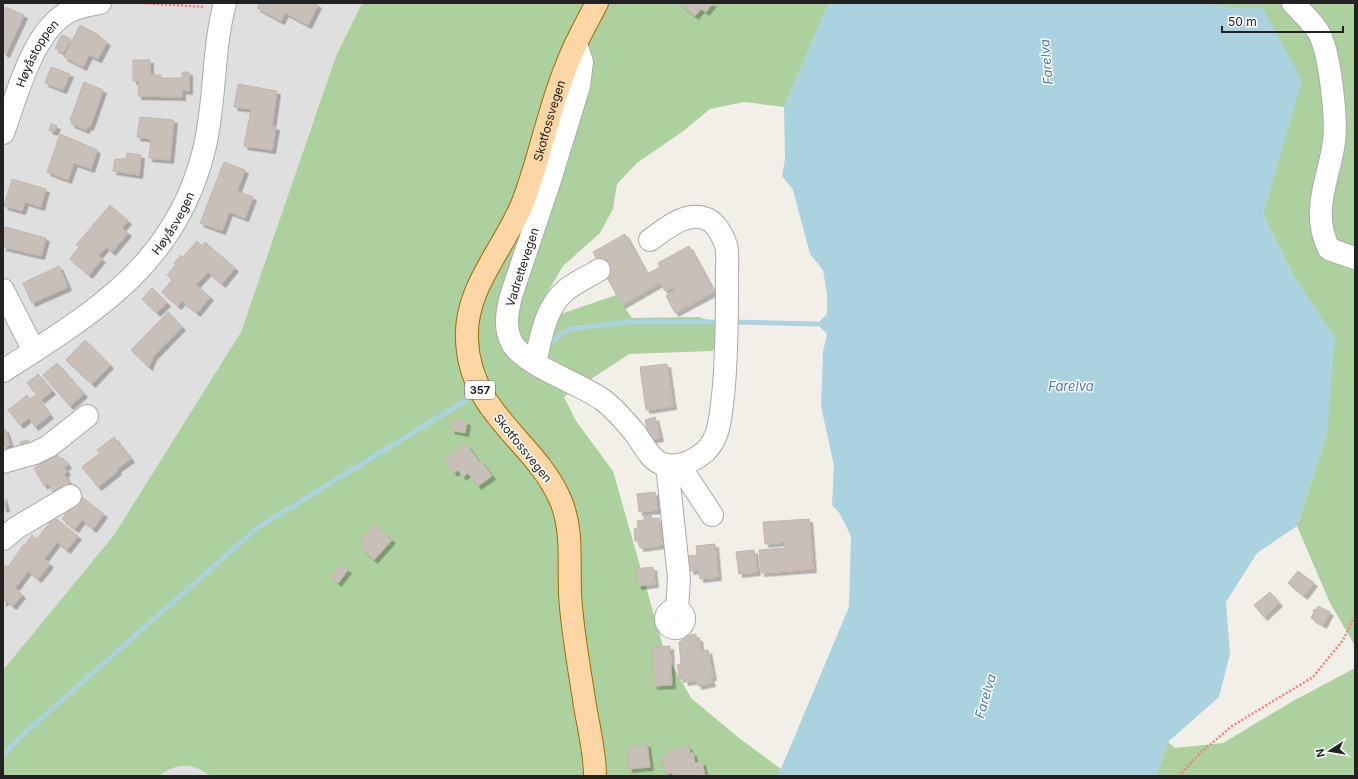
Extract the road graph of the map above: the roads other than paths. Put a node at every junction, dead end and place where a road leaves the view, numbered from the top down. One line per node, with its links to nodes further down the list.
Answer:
1 (100, 3): 6 (street, Høyåstoppen)
2 (597, 3): 5 (main road, Skotfossvegen / 357)
3 (1293, 3): 8 (street)
4 (224, 6): 11 (street, Høyåsvegen)
5 (576, 44): 12 (street, Vadrettevegen); 21 (main road, Skotfossvegen / 357)
6 (3, 133)
7 (650, 240): 16 (street)
8 (1355, 258)
9 (598, 270): 12 (street)
10 (3, 290): 11 (street)
11 (34, 351): 13 (street, Høyåsvegen)
12 (535, 363): 16 (street, Vadrettevegen)
13 (3, 371)
14 (86, 416): 15 (street)
15 (3, 462)
16 (673, 465): 18 (street, Vadrettevegen); 20 (street)
17 (70, 496): 19 (street)
18 (712, 515)
19 (3, 539)
20 (677, 610)
21 (595, 776)

